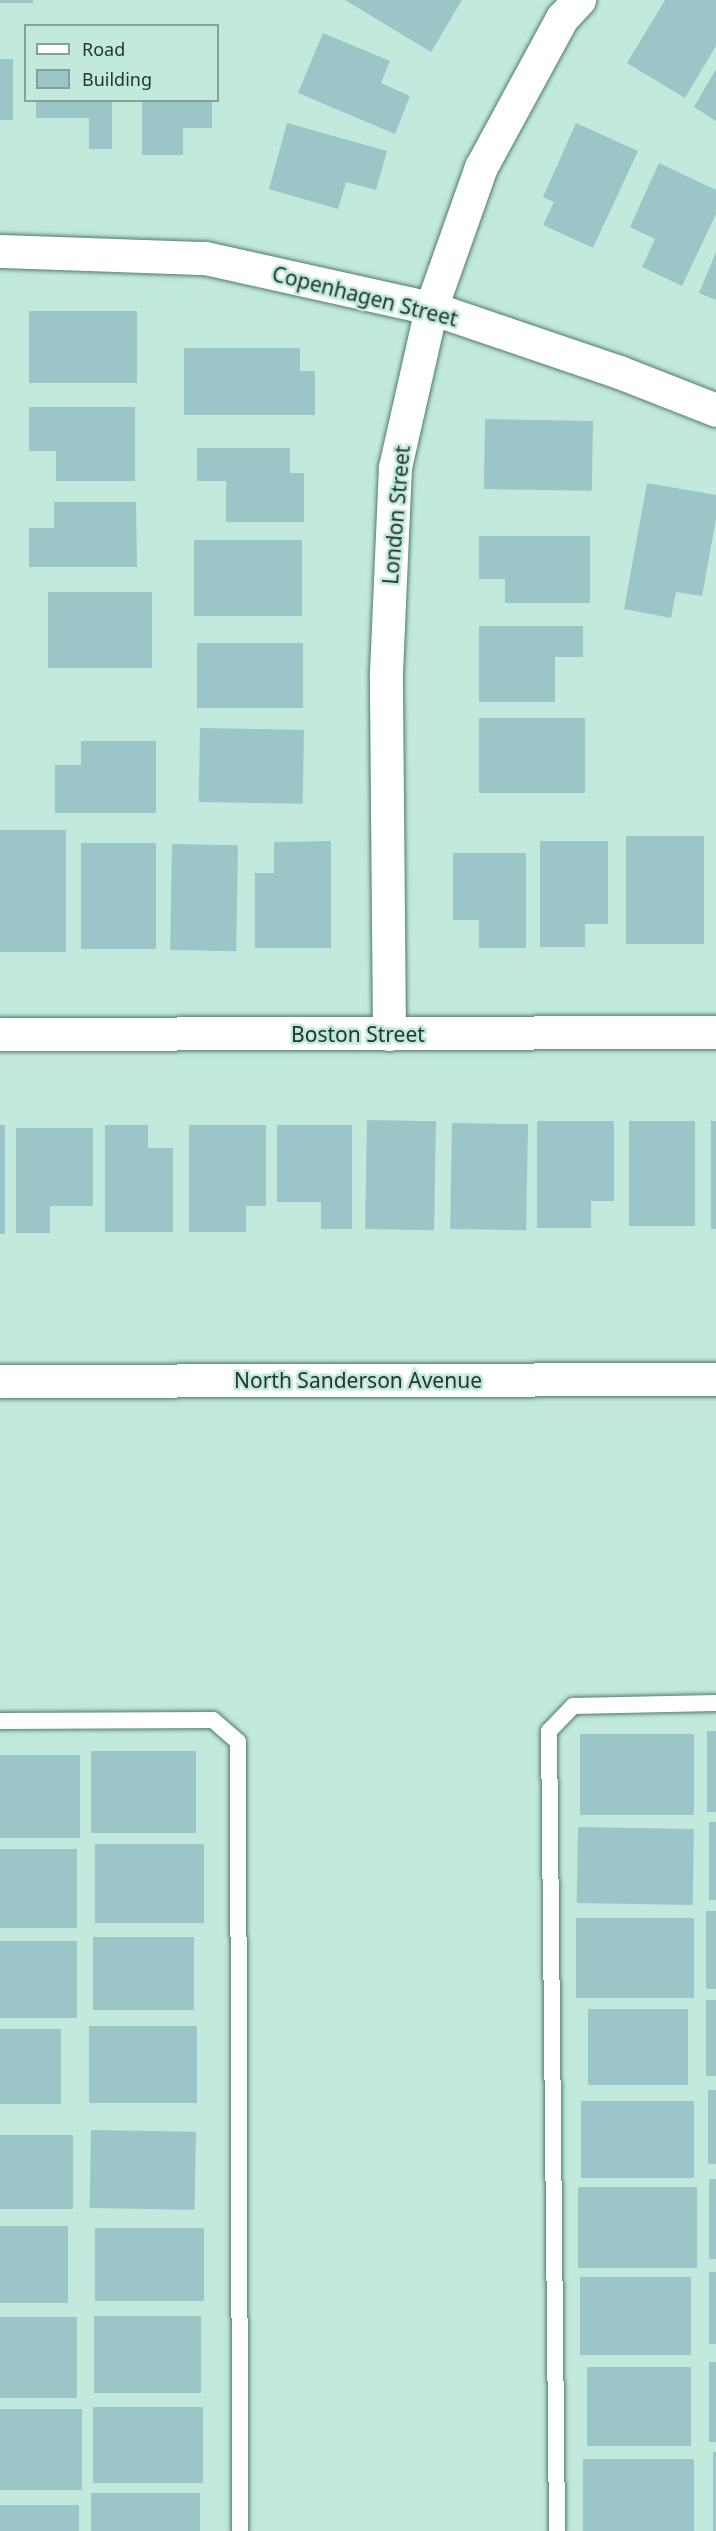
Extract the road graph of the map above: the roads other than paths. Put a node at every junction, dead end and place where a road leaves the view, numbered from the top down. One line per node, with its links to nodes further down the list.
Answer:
1 (579, 0): 3 (main road, London Street)
2 (0, 251): 3 (main road, Copenhagen Street)
3 (431, 308): 4 (main road, Copenhagen Street); 7 (main road, London Street)
4 (716, 410)
5 (716, 1032): 7 (main road, Boston Street)
6 (0, 1034): 7 (main road, Boston Street)
7 (389, 1034)
8 (716, 1379): 9 (main road, North Sanderson Avenue)
9 (0, 1381)
10 (716, 1703): 13 (lane)
11 (0, 1721): 12 (lane)
12 (240, 2531)
13 (557, 2531)

